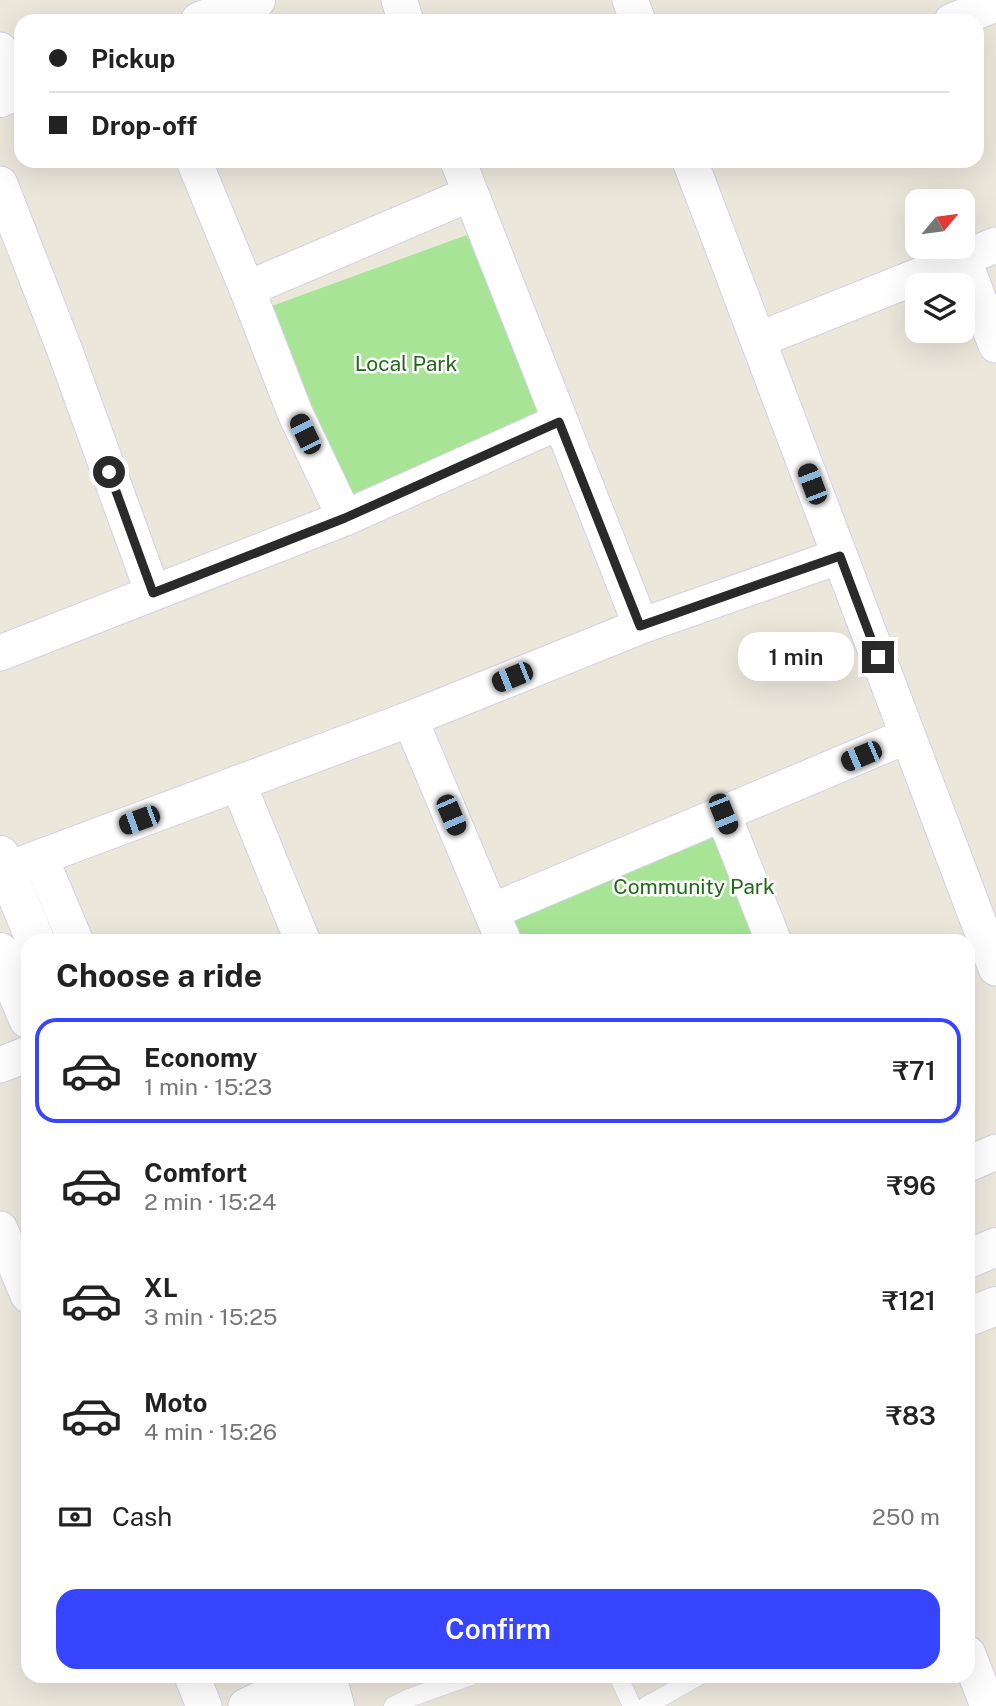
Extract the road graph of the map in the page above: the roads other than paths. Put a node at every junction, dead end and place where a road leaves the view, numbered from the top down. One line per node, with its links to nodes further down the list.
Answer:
1 (256, 0): 3 (street)
2 (996, 4): 4 (street)
3 (219, 14)
4 (970, 14)
5 (0, 50): 6 (street)
6 (12, 92)
7 (197, 168): 16 (street)
8 (461, 168): 11 (street)
9 (693, 168): 17 (street)
10 (0, 184): 22 (street)
11 (470, 194): 16 (street); 19 (street)
12 (996, 245): 13 (street)
13 (975, 253)
14 (960, 259): 17 (street)
15 (963, 259): 18 (street)
16 (247, 289): 20 (street)
17 (758, 340): 21 (street)
18 (996, 345)
19 (559, 422): 20 (street); 23 (street)
20 (345, 518): 22 (street)
21 (840, 556): 23 (street); 26 (street)
22 (153, 593): 24 (street)
23 (640, 626): 25 (street)
24 (0, 653)
25 (410, 719): 27 (street); 31 (street)
26 (908, 736): 28 (street); 30 (street)
27 (238, 783): 29 (street); 34 (street)
28 (723, 814): 31 (street); 35 (street)
29 (15, 860): 32 (street); 33 (street)
30 (988, 923): 37 (street)
31 (498, 926)
32 (34, 934)
33 (70, 934)
34 (300, 934)
35 (771, 934)
36 (10, 954): 38 (street)
37 (996, 968)
38 (21, 994)
39 (21, 1058): 40 (street)
40 (0, 1065)
41 (996, 1152): 42 (street)
42 (975, 1161)
43 (0, 1229): 46 (street)
44 (996, 1247): 45 (street)
45 (975, 1256)
46 (21, 1278)
47 (996, 1306): 48 (street)
48 (975, 1314)
49 (975, 1672): 61 (street)
50 (195, 1683): 55 (street)
51 (451, 1683): 58 (lane)
52 (621, 1683): 59 (lane)
53 (687, 1683): 60 (lane)
54 (305, 1685): 56 (street); 57 (street)
55 (204, 1706)
56 (246, 1706)
57 (335, 1706)
58 (393, 1706)
59 (632, 1706)
60 (646, 1706)
61 (988, 1706)

